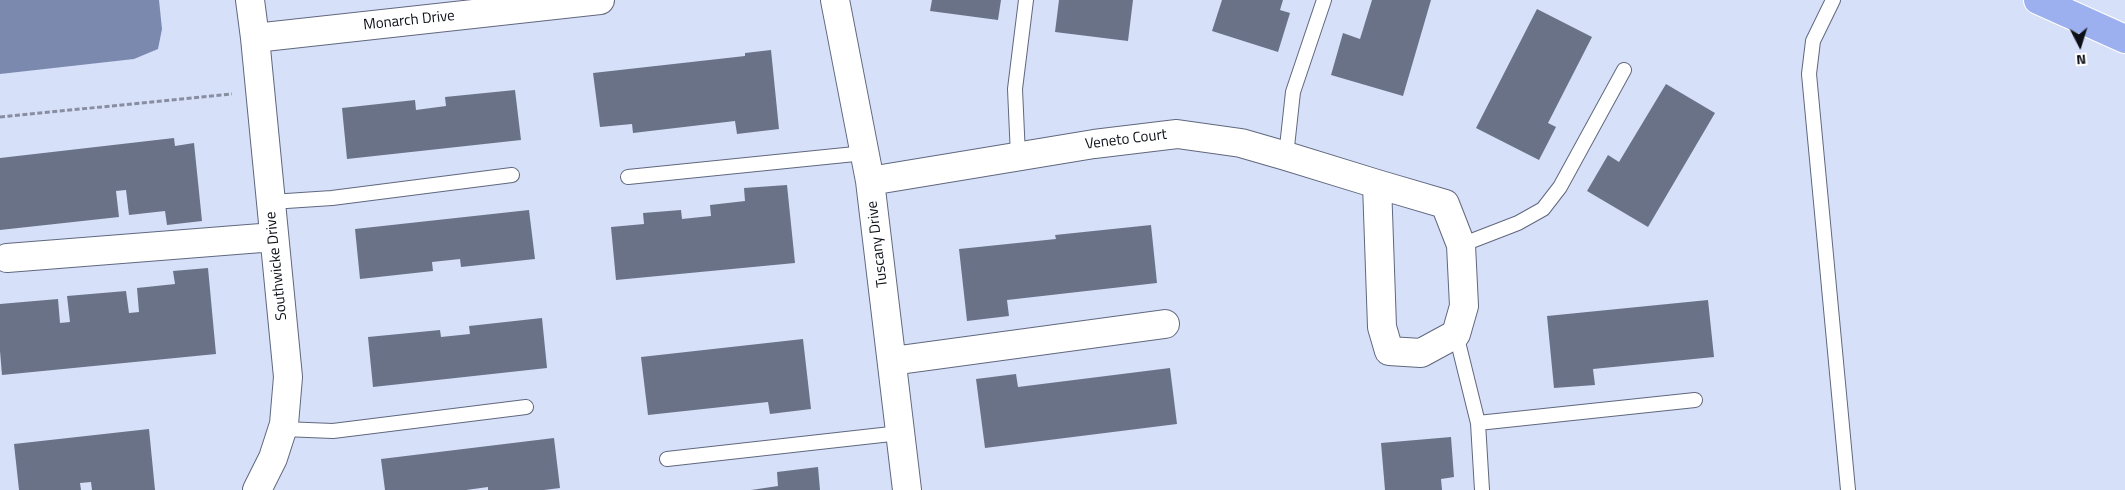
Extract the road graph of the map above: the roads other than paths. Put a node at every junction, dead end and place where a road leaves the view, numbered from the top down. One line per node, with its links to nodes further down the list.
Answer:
1 (250, 0): 8 (street)
2 (600, 0): 8 (street, Monarch Drive)
3 (835, 0): 11 (street, Tuscany Drive)
4 (1026, 0): 12 (lane)
5 (1324, 0): 13 (lane)
6 (1833, 0): 34 (lane)
7 (2038, 0): 9 (highway)
8 (255, 38): 18 (street, Southwicke Drive)
9 (2125, 39)
10 (1624, 70): 20 (lane)
11 (865, 153): 15 (lane); 16 (street, Tuscany Drive)
12 (1018, 156): 13 (street, Veneto Court); 16 (street, Veneto Court)
13 (1286, 156): 17 (street, Veneto Court)
14 (512, 175): 18 (lane)
15 (628, 177)
16 (870, 181): 24 (street, Tuscany Drive)
17 (1377, 184): 20 (street, Veneto Court); 23 (street)
18 (271, 202): 19 (street, Southwicke Drive)
19 (274, 237): 21 (street); 28 (street, Southwicke Drive)
20 (1461, 245): 23 (street, Veneto Court)
21 (7, 258)
22 (1165, 324): 24 (street)
23 (1456, 334): 27 (lane)
24 (892, 361): 29 (street, Tuscany Drive)
25 (1695, 400): 27 (lane)
26 (526, 407): 28 (lane)
27 (1478, 422): 33 (lane)
28 (282, 429): 31 (street, Southwicke Drive)
29 (900, 433): 30 (lane); 32 (street, Tuscany Drive)
30 (667, 459)
31 (257, 490)
32 (907, 490)
33 (1482, 490)
34 (1848, 490)

